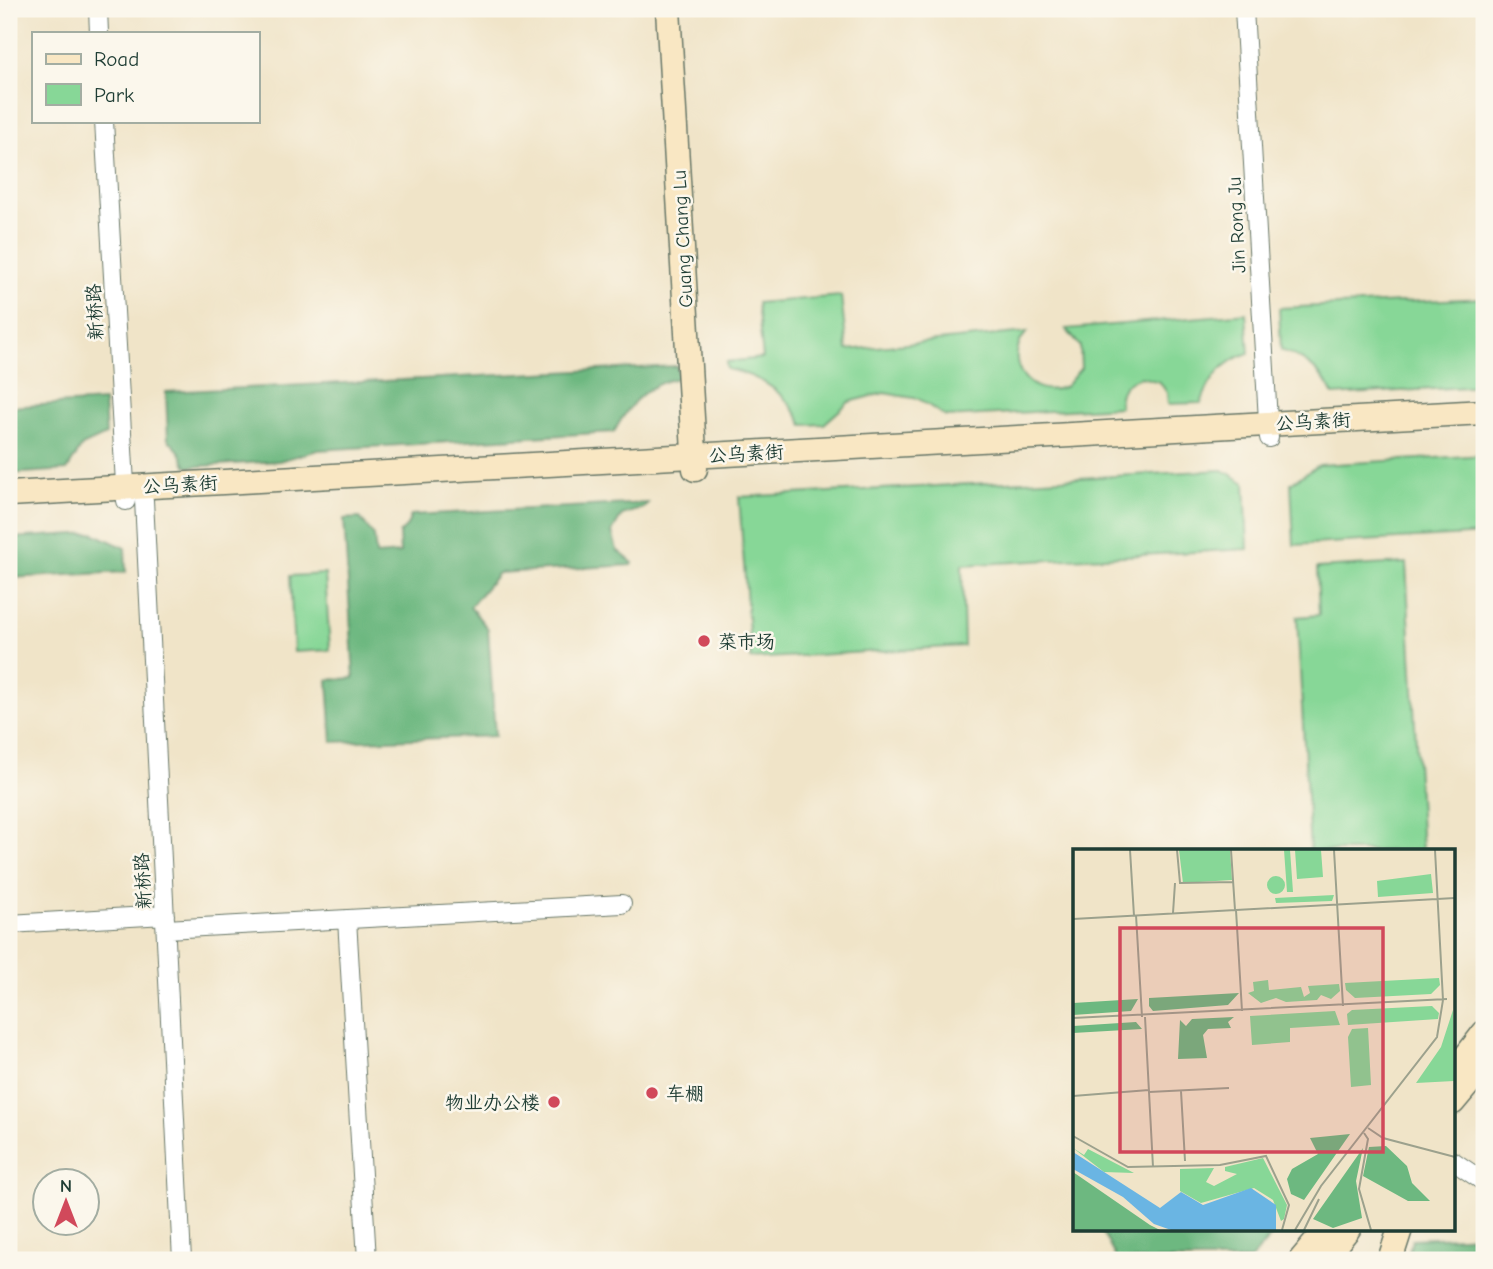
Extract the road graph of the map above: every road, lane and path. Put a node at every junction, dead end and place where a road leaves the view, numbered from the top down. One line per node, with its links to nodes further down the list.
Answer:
1 (98, 9): 4 (street)
2 (668, 9): 9 (main road, Guang Chang Lu)
3 (1244, 9): 8 (street, Jin Rong Ju)
4 (99, 32)
5 (104, 122): 11 (street, 新桥路)
6 (1484, 412): 8 (main road, 公乌素街)
7 (1484, 427): 8 (main road, 公乌素街)
8 (1269, 431): 9 (main road, 公乌素街)
9 (695, 463): 11 (main road, 公乌素街)
10 (9, 494): 11 (main road, 公乌素街)
11 (132, 496): 12 (main road, 公乌素街); 15 (street, 新桥路)
12 (9, 508)
13 (622, 904): 14 (street)
14 (348, 919): 15 (street); 27 (street)
15 (165, 922): 16 (street); 26 (street, 新桥路)
16 (9, 924)
17 (1484, 1033): 19 (main road)
18 (1484, 1065): 20 (main road)
19 (1454, 1072)
20 (1454, 1101)
21 (1454, 1162): 22 (street)
22 (1484, 1182)
23 (1326, 1230): 28 (main road)
24 (1347, 1230): 29 (main road)
25 (1400, 1230): 30 (main road)
26 (183, 1260)
27 (367, 1260)
28 (1301, 1260)
29 (1323, 1260)
30 (1390, 1260)

